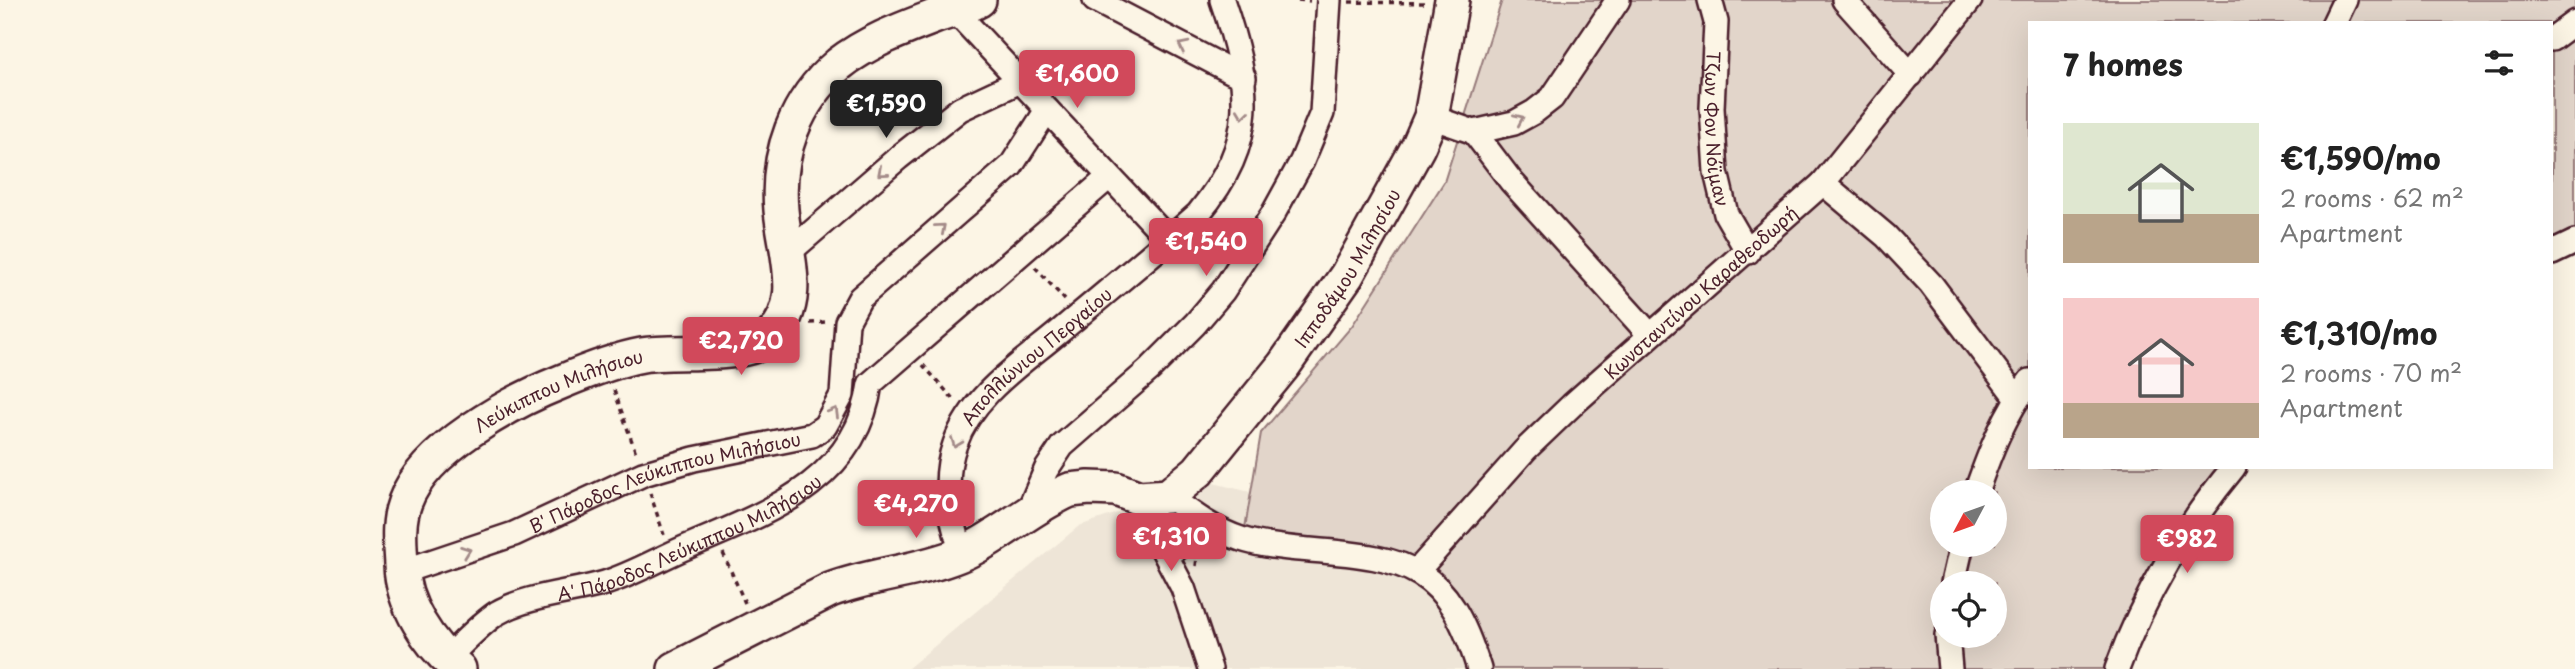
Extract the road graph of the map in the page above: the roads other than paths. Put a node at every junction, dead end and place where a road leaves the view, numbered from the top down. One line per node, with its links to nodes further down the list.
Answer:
1 (1222, 0): 15 (street, Απολλώνιου Περγαίου)
2 (1618, 0): 19 (street, one-way to 2)
3 (1710, 0): 24 (street, Τζων Φον Νόϊμαν)
4 (1844, 0): 14 (street)
5 (1970, 0): 14 (street, Κωνσταντίνου Καραθεοδωρή)
6 (2345, 0): 11 (street)
7 (1329, 1): 32 (street)
8 (1106, 2): 15 (street, one-way to 8)
9 (1452, 2): 18 (street, Ιπποδάμου Μιλησίου)
10 (966, 5): 16 (street); 25 (street)
11 (2335, 21)
12 (2575, 22): 13 (street)
13 (2553, 38)
14 (1911, 75): 21 (street, Κωνσταντίνου Καραθεοδωρή)
15 (1244, 78): 22 (street, Απολλώνιου Περγαίου, one-way to 22)
16 (1020, 81): 17 (street); 25 (street, one-way to 25)
17 (1047, 110): 20 (street); 35 (street, Β' Πάροδος Λεύκιππου Μιλήσιου, one-way to 17)
18 (1431, 117): 19 (street); 31 (street, Ιπποδάμου Μιλησίου)
19 (1474, 132): 27 (street)
20 (1109, 177): 22 (street); 37 (street, Α' Πάροδος Λεύκιππου Μιλήσιου)
21 (1823, 183): 24 (street, Κωνσταντίνου Καραθεοδωρή); 28 (street)
22 (1168, 240): 33 (street, Απολλώνιου Περγαίου, one-way to 33)
23 (2575, 242): 26 (street)
24 (1748, 252): 27 (street, Κωνσταντίνου Καραθεοδωρή)
25 (788, 253): 35 (street, Λεύκιππου Μιλήσιου)
26 (2553, 253)
27 (1650, 335): 34 (street, Κωνσταντίνου Καραθεοδωρή)
28 (2023, 390): 30 (street)
29 (2226, 470): 42 (street)
30 (1980, 480)
31 (1168, 496): 32 (street); 34 (street); 39 (street)
32 (1028, 512): 33 (street)
33 (962, 554): 38 (street)
34 (1418, 570): 40 (street)
35 (401, 572): 37 (street, Λεύκιππου Μιλήσιου)
36 (1946, 648): 41 (street)
37 (452, 664)
38 (675, 669)
39 (1210, 669)
40 (1479, 669)
41 (1950, 669)
42 (2117, 669)

